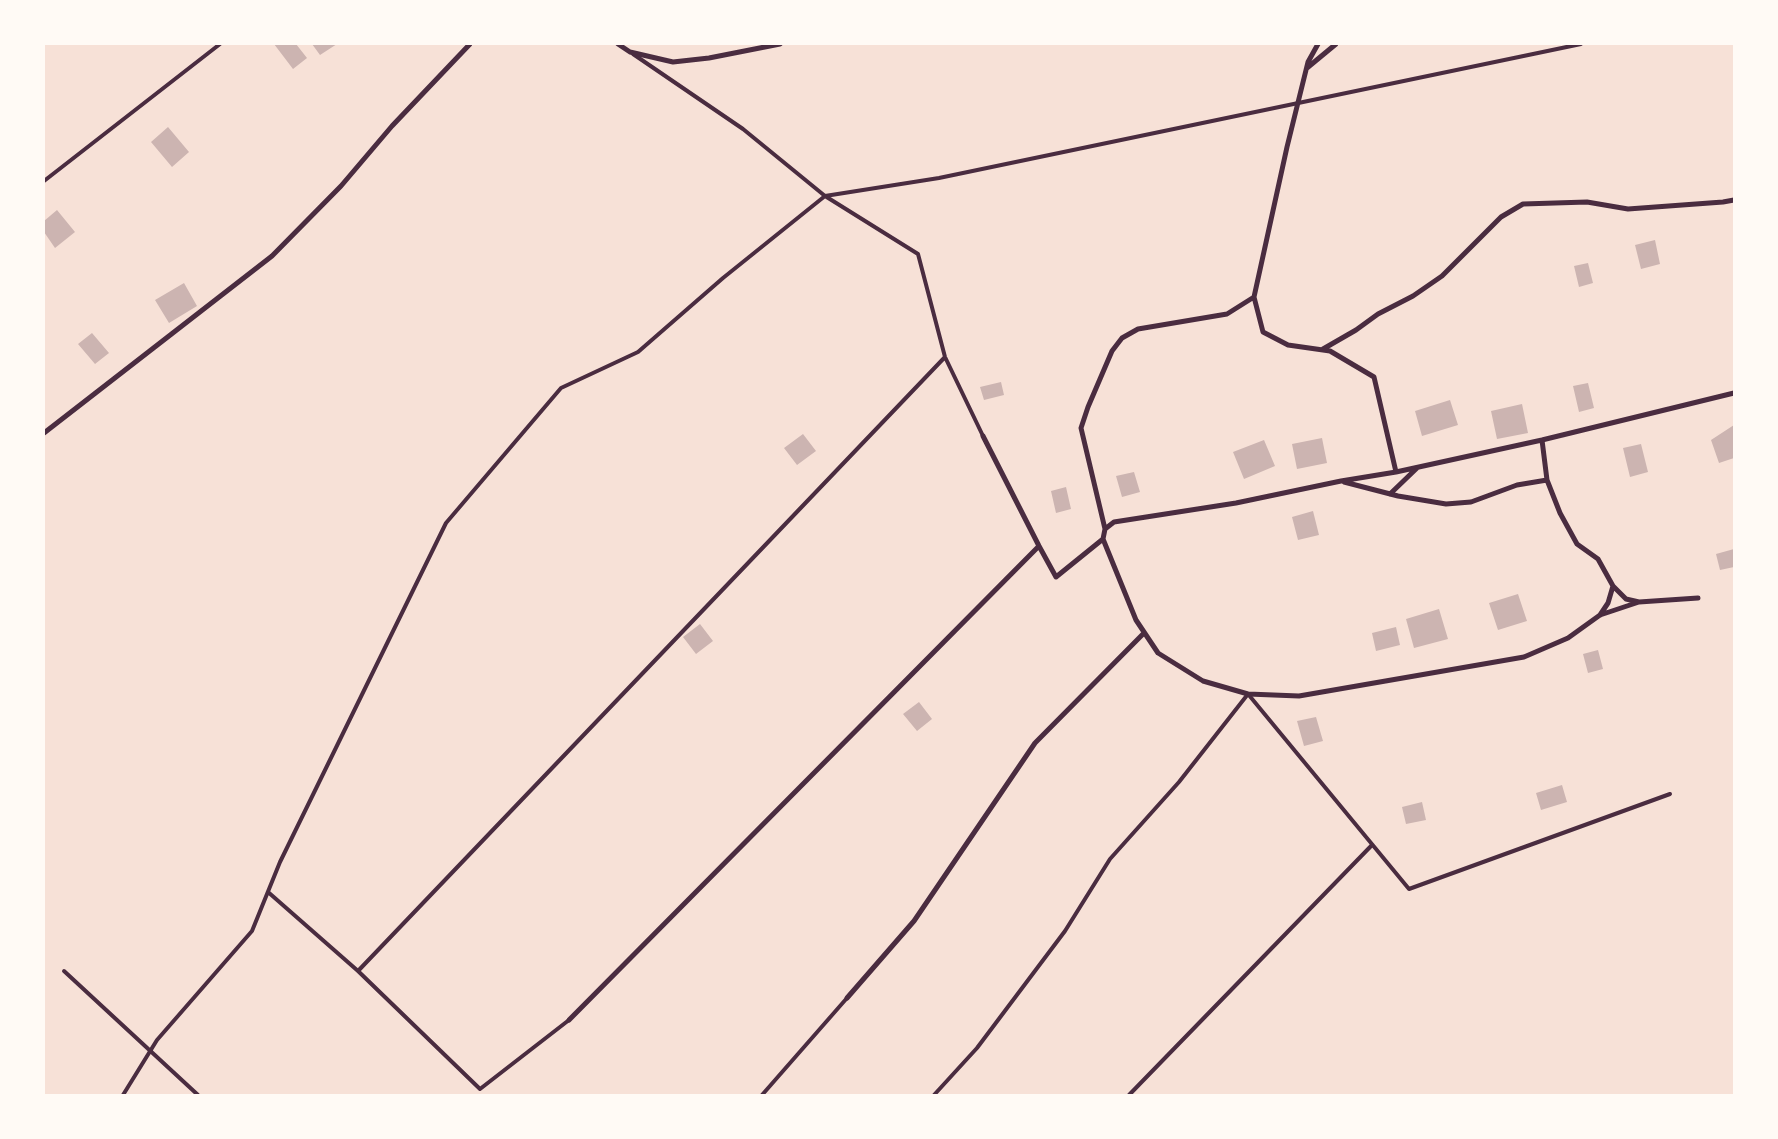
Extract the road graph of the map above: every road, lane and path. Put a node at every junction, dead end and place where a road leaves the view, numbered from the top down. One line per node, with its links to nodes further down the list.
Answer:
1 (220, 44): 11 (lane)
2 (470, 44): 18 (street)
3 (618, 44): 8 (street)
4 (780, 44): 8 (street)
5 (1318, 44): 9 (street)
6 (1336, 44): 9 (street)
7 (1581, 44): 10 (lane)
8 (630, 52): 12 (lane)
9 (1306, 68): 10 (street)
10 (1298, 103): 12 (lane); 14 (street)
11 (44, 181)
12 (825, 196): 16 (lane); 37 (lane)
13 (1734, 200): 15 (street)
14 (1254, 297): 15 (street); 26 (street)
15 (1323, 349): 22 (street)
16 (945, 356): 19 (lane); 39 (lane)
17 (1734, 393): 20 (street)
18 (44, 433)
19 (983, 436): 28 (street)
20 (1542, 440): 21 (street); 23 (street)
21 (1417, 468): 22 (street); 25 (street)
22 (1396, 472): 24 (street)
23 (1547, 480): 25 (street); 29 (street)
24 (1341, 482): 25 (street); 26 (street)
25 (1390, 494)
26 (1106, 529): 27 (street)
27 (1103, 539): 28 (street); 33 (street)
28 (1039, 546): 41 (street)
29 (1612, 586): 31 (street); 32 (street)
30 (1698, 598): 31 (street)
31 (1639, 602): 32 (street)
32 (1600, 615): 34 (street)
33 (1144, 633): 34 (street); 40 (street)
34 (1248, 694): 36 (lane); 48 (lane)
35 (1670, 794): 36 (lane)
36 (1372, 845): 49 (lane)
37 (268, 892): 39 (lane); 42 (lane)
38 (64, 971): 42 (lane)
39 (358, 971): 43 (lane)
40 (847, 998): 47 (lane)
41 (569, 1020): 43 (lane)
42 (150, 1051): 44 (lane); 45 (lane)
43 (480, 1090): 46 (lane)
44 (123, 1095)
45 (198, 1095)
46 (484, 1095)
47 (762, 1095)
48 (934, 1095)
49 (1130, 1095)

